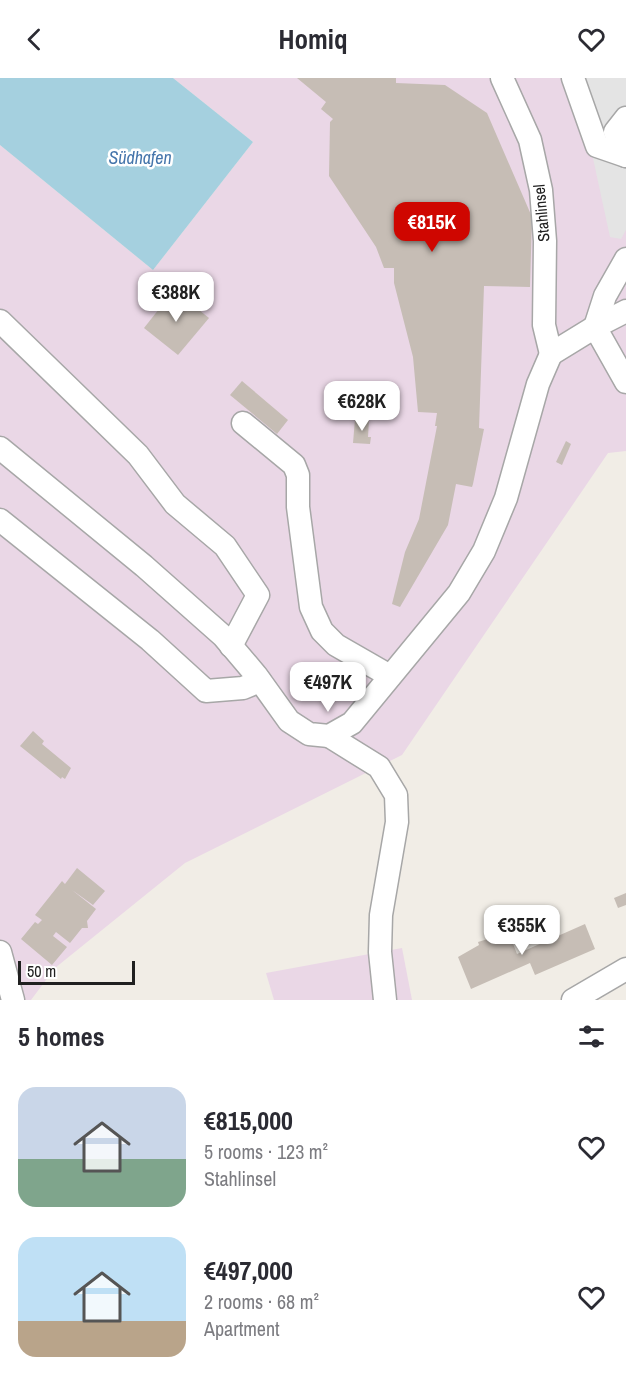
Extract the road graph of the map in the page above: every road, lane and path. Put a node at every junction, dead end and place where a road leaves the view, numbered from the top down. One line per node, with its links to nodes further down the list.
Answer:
1 (502, 78): 9 (street, Stahlinsel)
2 (573, 78): 4 (street)
3 (626, 118): 4 (street)
4 (626, 156)
5 (626, 259): 8 (street)
6 (626, 311): 8 (street)
7 (0, 321): 14 (street)
8 (595, 327): 9 (street); 10 (street)
9 (551, 354): 15 (street)
10 (626, 382)
11 (243, 423): 15 (street)
12 (0, 448): 14 (street)
13 (0, 520): 16 (street)
14 (231, 646): 16 (street)
15 (390, 676): 17 (street)
16 (260, 681): 17 (street)
17 (329, 736): 21 (street)
18 (0, 952): 20 (street)
19 (626, 969): 22 (street)
20 (13, 1000)
21 (385, 1000)
22 (573, 1000)

